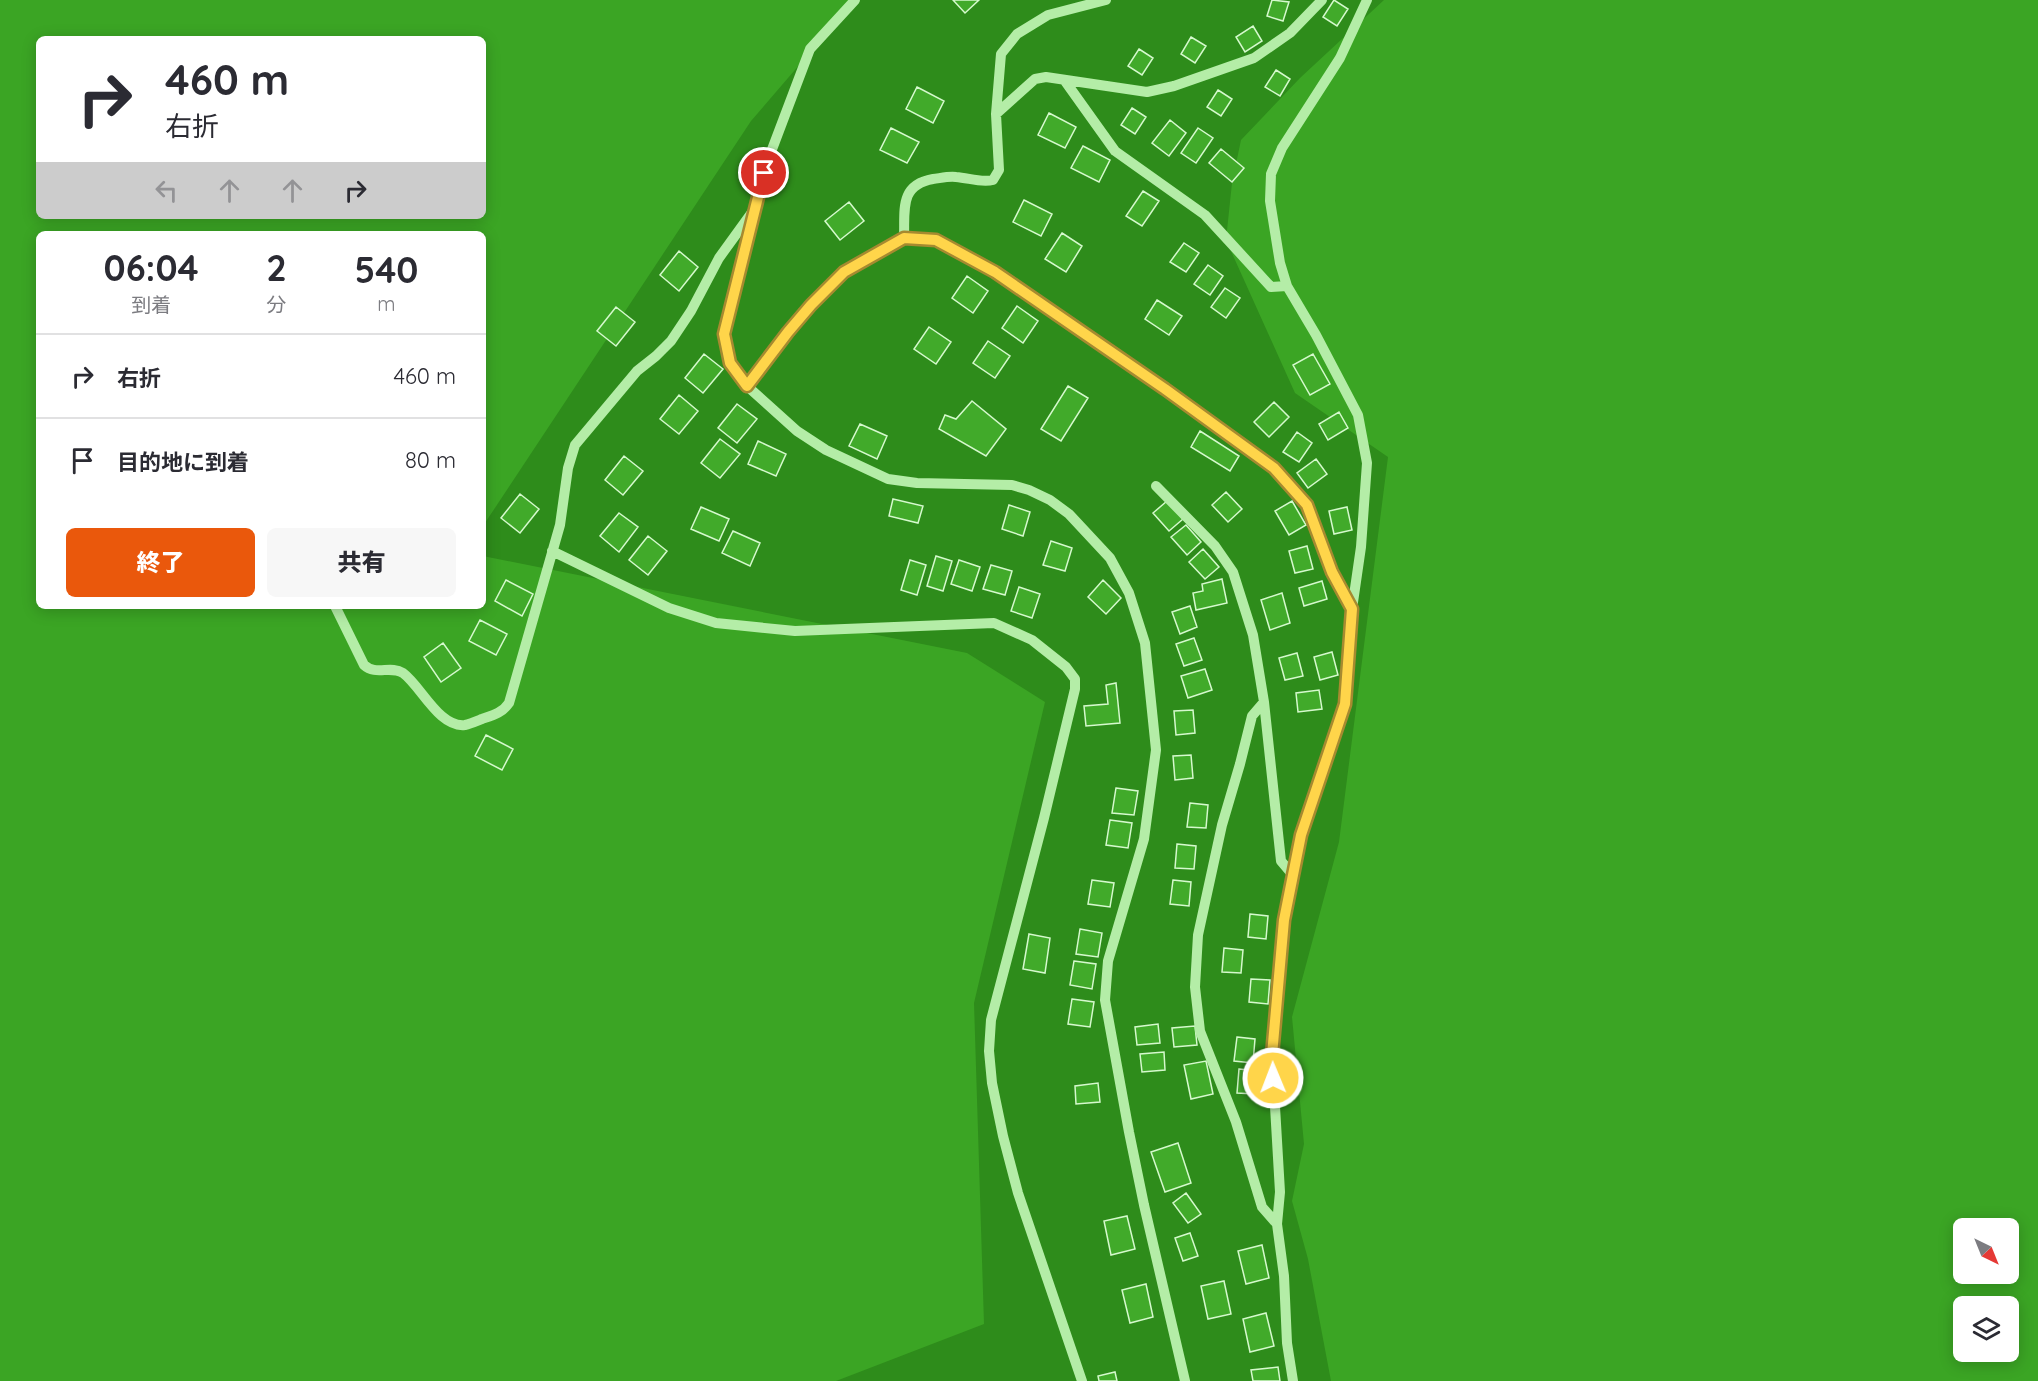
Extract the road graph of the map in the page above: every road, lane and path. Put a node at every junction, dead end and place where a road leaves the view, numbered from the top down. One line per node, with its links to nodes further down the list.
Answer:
1 (855, 0): 7 (street)
2 (1106, 0): 6 (street)
3 (1322, 0): 5 (street)
4 (1367, 0): 9 (street)
5 (1065, 81): 6 (street); 9 (street)
6 (996, 114): 8 (street)
7 (755, 209): 10 (street); 12 (street)
8 (904, 238): 10 (street); 14 (street)
9 (1287, 286): 14 (street)
10 (747, 386): 19 (street)
11 (1156, 486): 15 (street)
12 (552, 551): 13 (street); 18 (street)
13 (336, 609)
14 (1352, 609): 16 (street)
15 (1264, 702): 16 (street); 17 (street)
16 (1292, 874): 17 (street)
17 (1277, 1224): 20 (street)
18 (1082, 1381)
19 (1185, 1381)
20 (1293, 1381)

